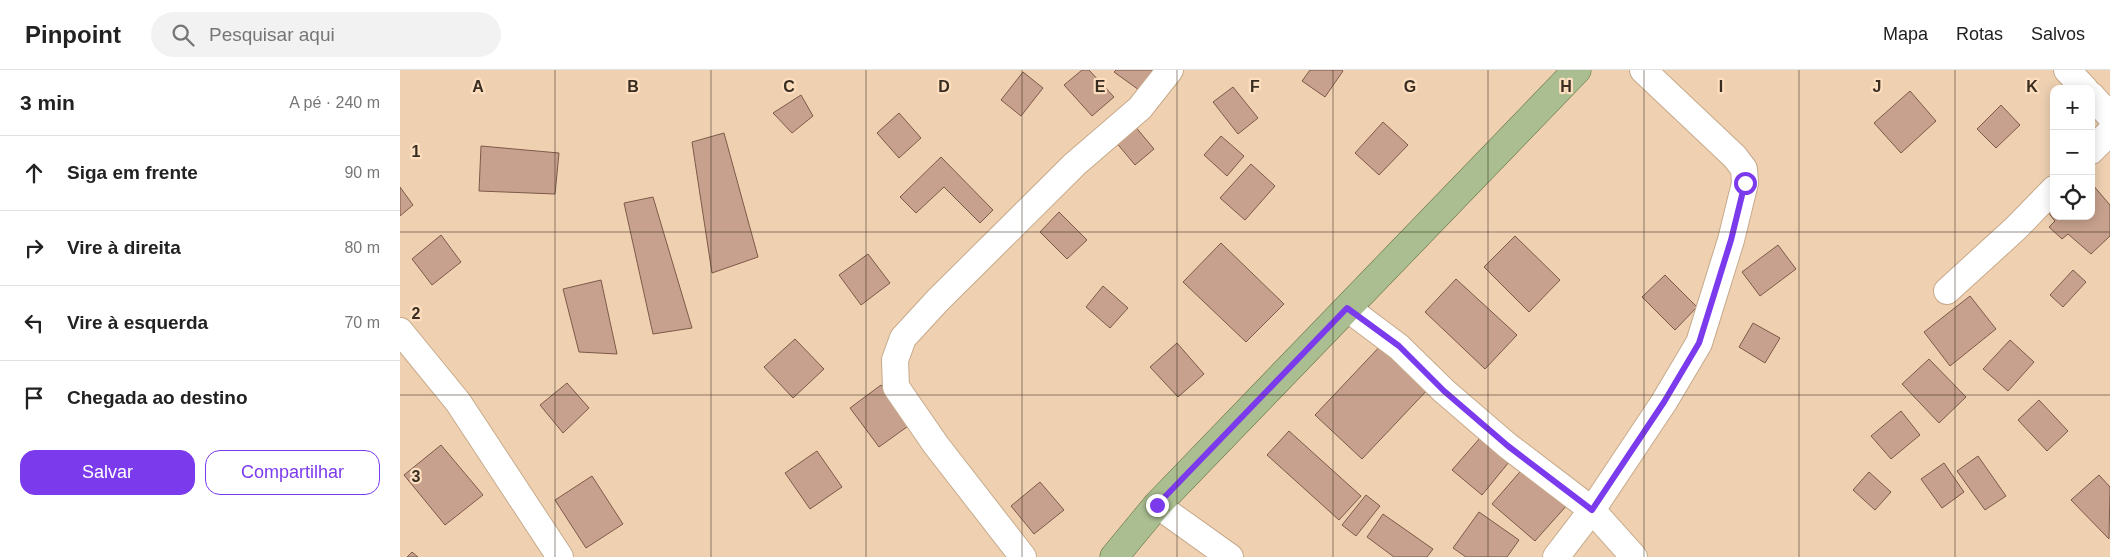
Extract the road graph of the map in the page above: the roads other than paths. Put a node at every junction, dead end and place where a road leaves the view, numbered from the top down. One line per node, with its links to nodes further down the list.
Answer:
1 (1170, 70): 17 (street)
2 (1577, 70): 12 (main road)
3 (1643, 70): 15 (street)
4 (2067, 70): 5 (street)
5 (2081, 85)
6 (2095, 100): 7 (street)
7 (2110, 116)
8 (2110, 132): 9 (street)
9 (2095, 147)
10 (2050, 193): 11 (street)
11 (1947, 291)
12 (1347, 308): 14 (main road); 15 (street)
13 (400, 331): 16 (street)
14 (1157, 505): 18 (main road); 19 (street)
15 (1592, 510): 20 (street); 21 (street)
16 (560, 557)
17 (1024, 557)
18 (1114, 557)
19 (1230, 557)
20 (1556, 557)
21 (1634, 557)

